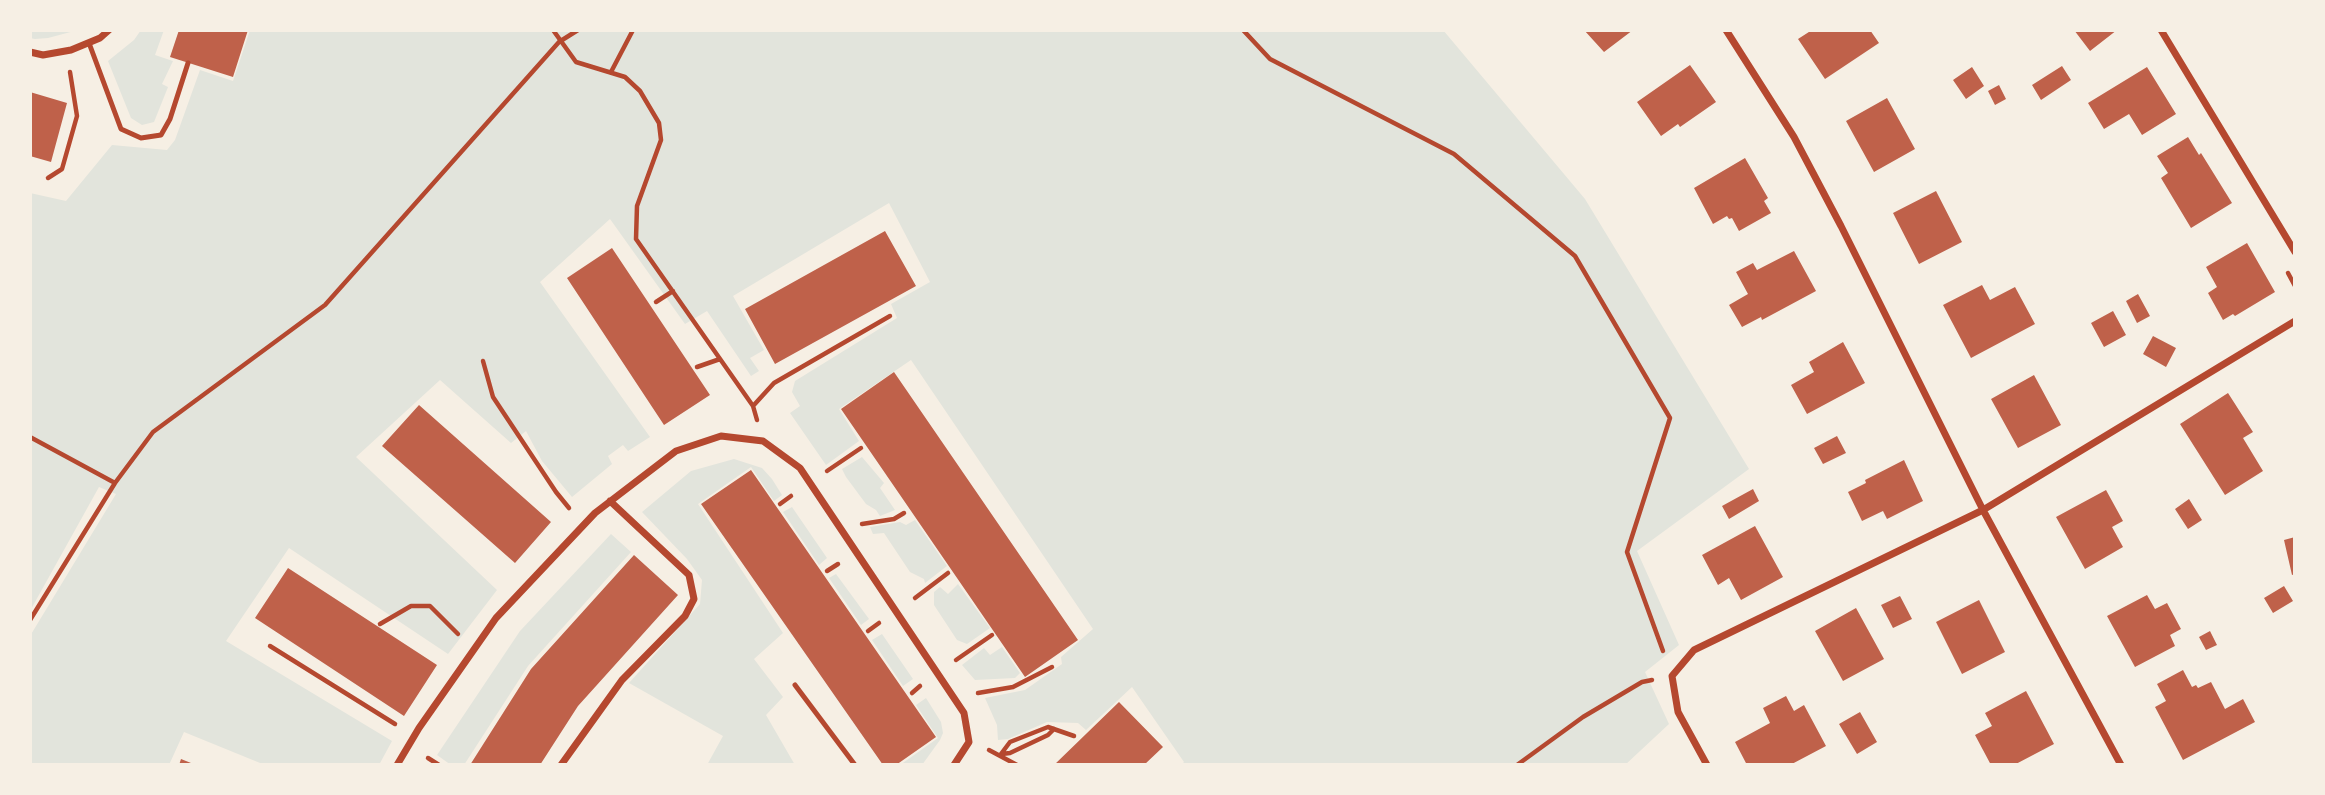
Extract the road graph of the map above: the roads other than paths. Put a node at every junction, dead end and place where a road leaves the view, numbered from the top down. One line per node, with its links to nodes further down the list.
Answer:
1 (109, 30): 4 (street)
2 (1726, 30): 10 (street)
3 (2161, 30): 7 (street)
4 (89, 43): 5 (street); 6 (lane)
5 (30, 52)
6 (188, 63)
7 (2295, 252)
8 (2295, 321): 10 (street)
9 (610, 502): 12 (street); 13 (street); 15 (street)
10 (1983, 510): 16 (street); 17 (street)
11 (795, 685): 14 (lane)
12 (397, 765)
13 (561, 765)
14 (855, 765)
15 (954, 765)
16 (1707, 765)
17 (2121, 765)

